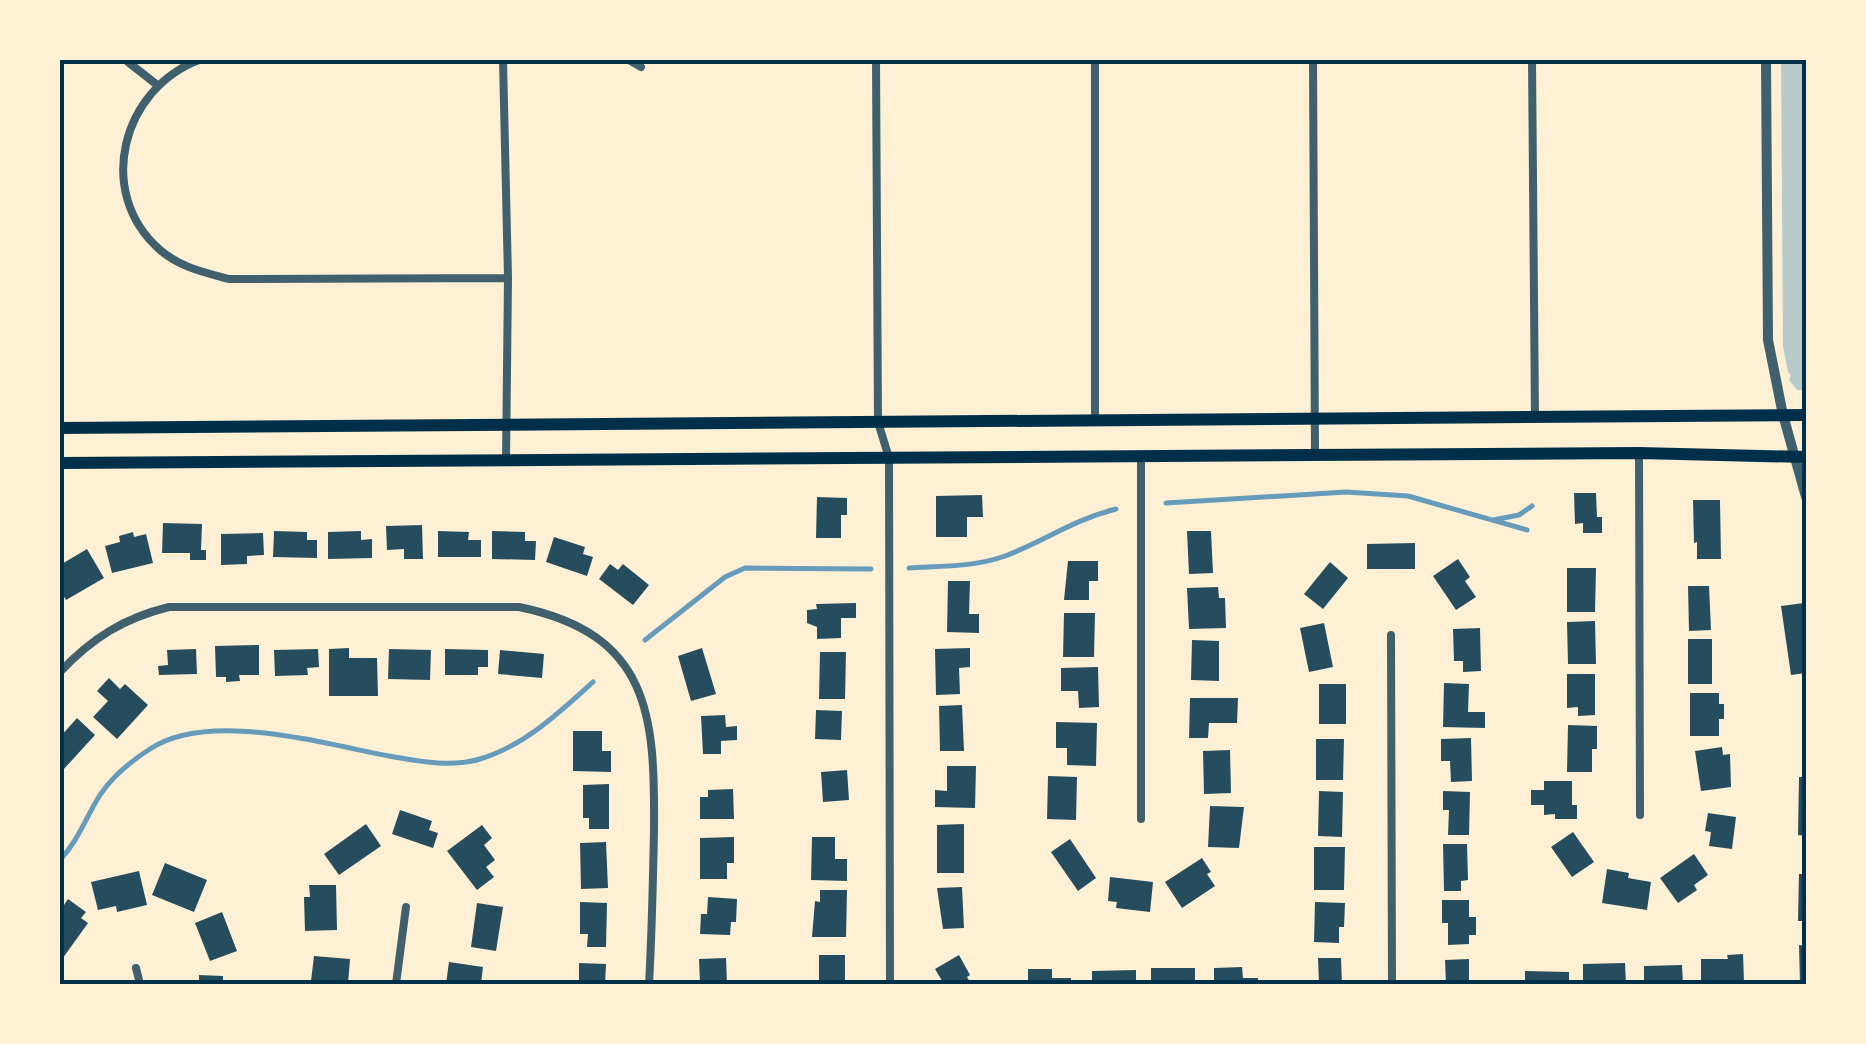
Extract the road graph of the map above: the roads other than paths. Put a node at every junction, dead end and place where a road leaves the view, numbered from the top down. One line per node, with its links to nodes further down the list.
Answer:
1 (199, 60): 11 (street)
2 (503, 60): 12 (street)
3 (629, 60): 10 (street)
4 (876, 60): 18 (street)
5 (1095, 60): 17 (street)
6 (1314, 60): 16 (street)
7 (1532, 60): 15 (street)
8 (1766, 60): 13 (street)
9 (128, 62): 11 (street)
10 (641, 66)
11 (156, 84): 12 (street)
12 (508, 278): 19 (street)
13 (1783, 415): 14 (main road); 15 (main road); 24 (street)
14 (1806, 415)
15 (1535, 417): 16 (main road)
16 (1314, 418): 17 (main road); 22 (street)
17 (1095, 420): 18 (main road)
18 (878, 422): 19 (main road); 25 (street)
19 (505, 424): 20 (main road); 26 (street)
20 (60, 428)
21 (1639, 453): 22 (main road); 24 (main road); 31 (street)
22 (1315, 455): 23 (main road)
23 (1141, 457): 25 (main road); 32 (street)
24 (1800, 457): 28 (street)
25 (888, 458): 26 (main road); 38 (street)
26 (506, 460): 27 (main road)
27 (60, 464)
28 (1806, 496)
29 (1391, 635): 39 (street)
30 (60, 672): 37 (street)
31 (1640, 815)
32 (1141, 819)
33 (406, 907): 36 (street)
34 (136, 968): 35 (street)
35 (140, 984)
36 (396, 984)
37 (649, 984)
38 (890, 984)
39 (1392, 984)

